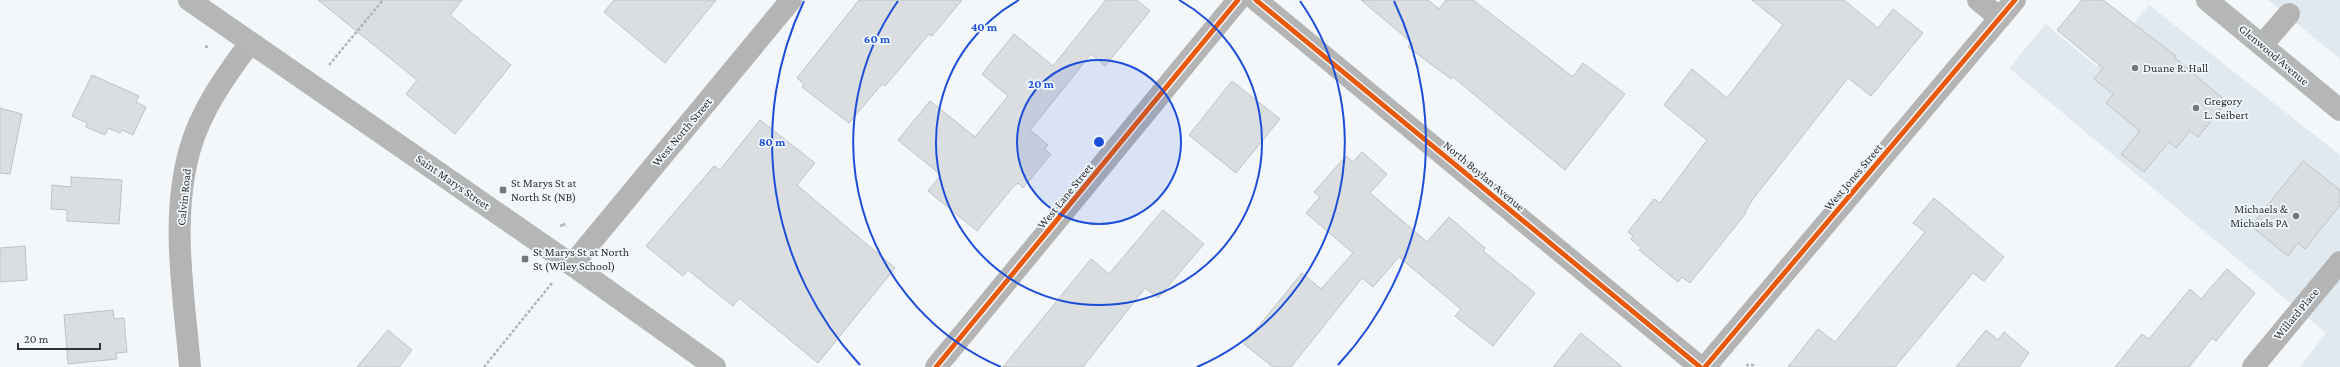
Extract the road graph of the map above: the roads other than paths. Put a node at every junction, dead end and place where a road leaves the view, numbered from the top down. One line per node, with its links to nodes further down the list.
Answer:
1 (189, 0): 10 (main road, Saint Marys Street)
2 (791, 0): 14 (street, West North Street)
3 (1238, 0): 15 (street, West Lane Street)
4 (1256, 0): 18 (street, North Boylan Avenue)
5 (1978, 0): 9 (street)
6 (2015, 0): 9 (street, West Jones Street)
7 (2218, 3): 11 (main road, Glenwood Avenue)
8 (2289, 14): 11 (street)
9 (2000, 18): 19 (street, West Jones Street)
10 (250, 43): 14 (main road, Saint Marys Street); 16 (street, Calvin Road)
11 (2262, 45): 12 (main road, Glenwood Avenue)
12 (2340, 110)
13 (2340, 262): 20 (street, Willard Place)
14 (572, 265): 17 (main road, Saint Marys Street)
15 (946, 364)
16 (190, 367)
17 (715, 367)
18 (1700, 367)
19 (1705, 367)
20 (2253, 367)

